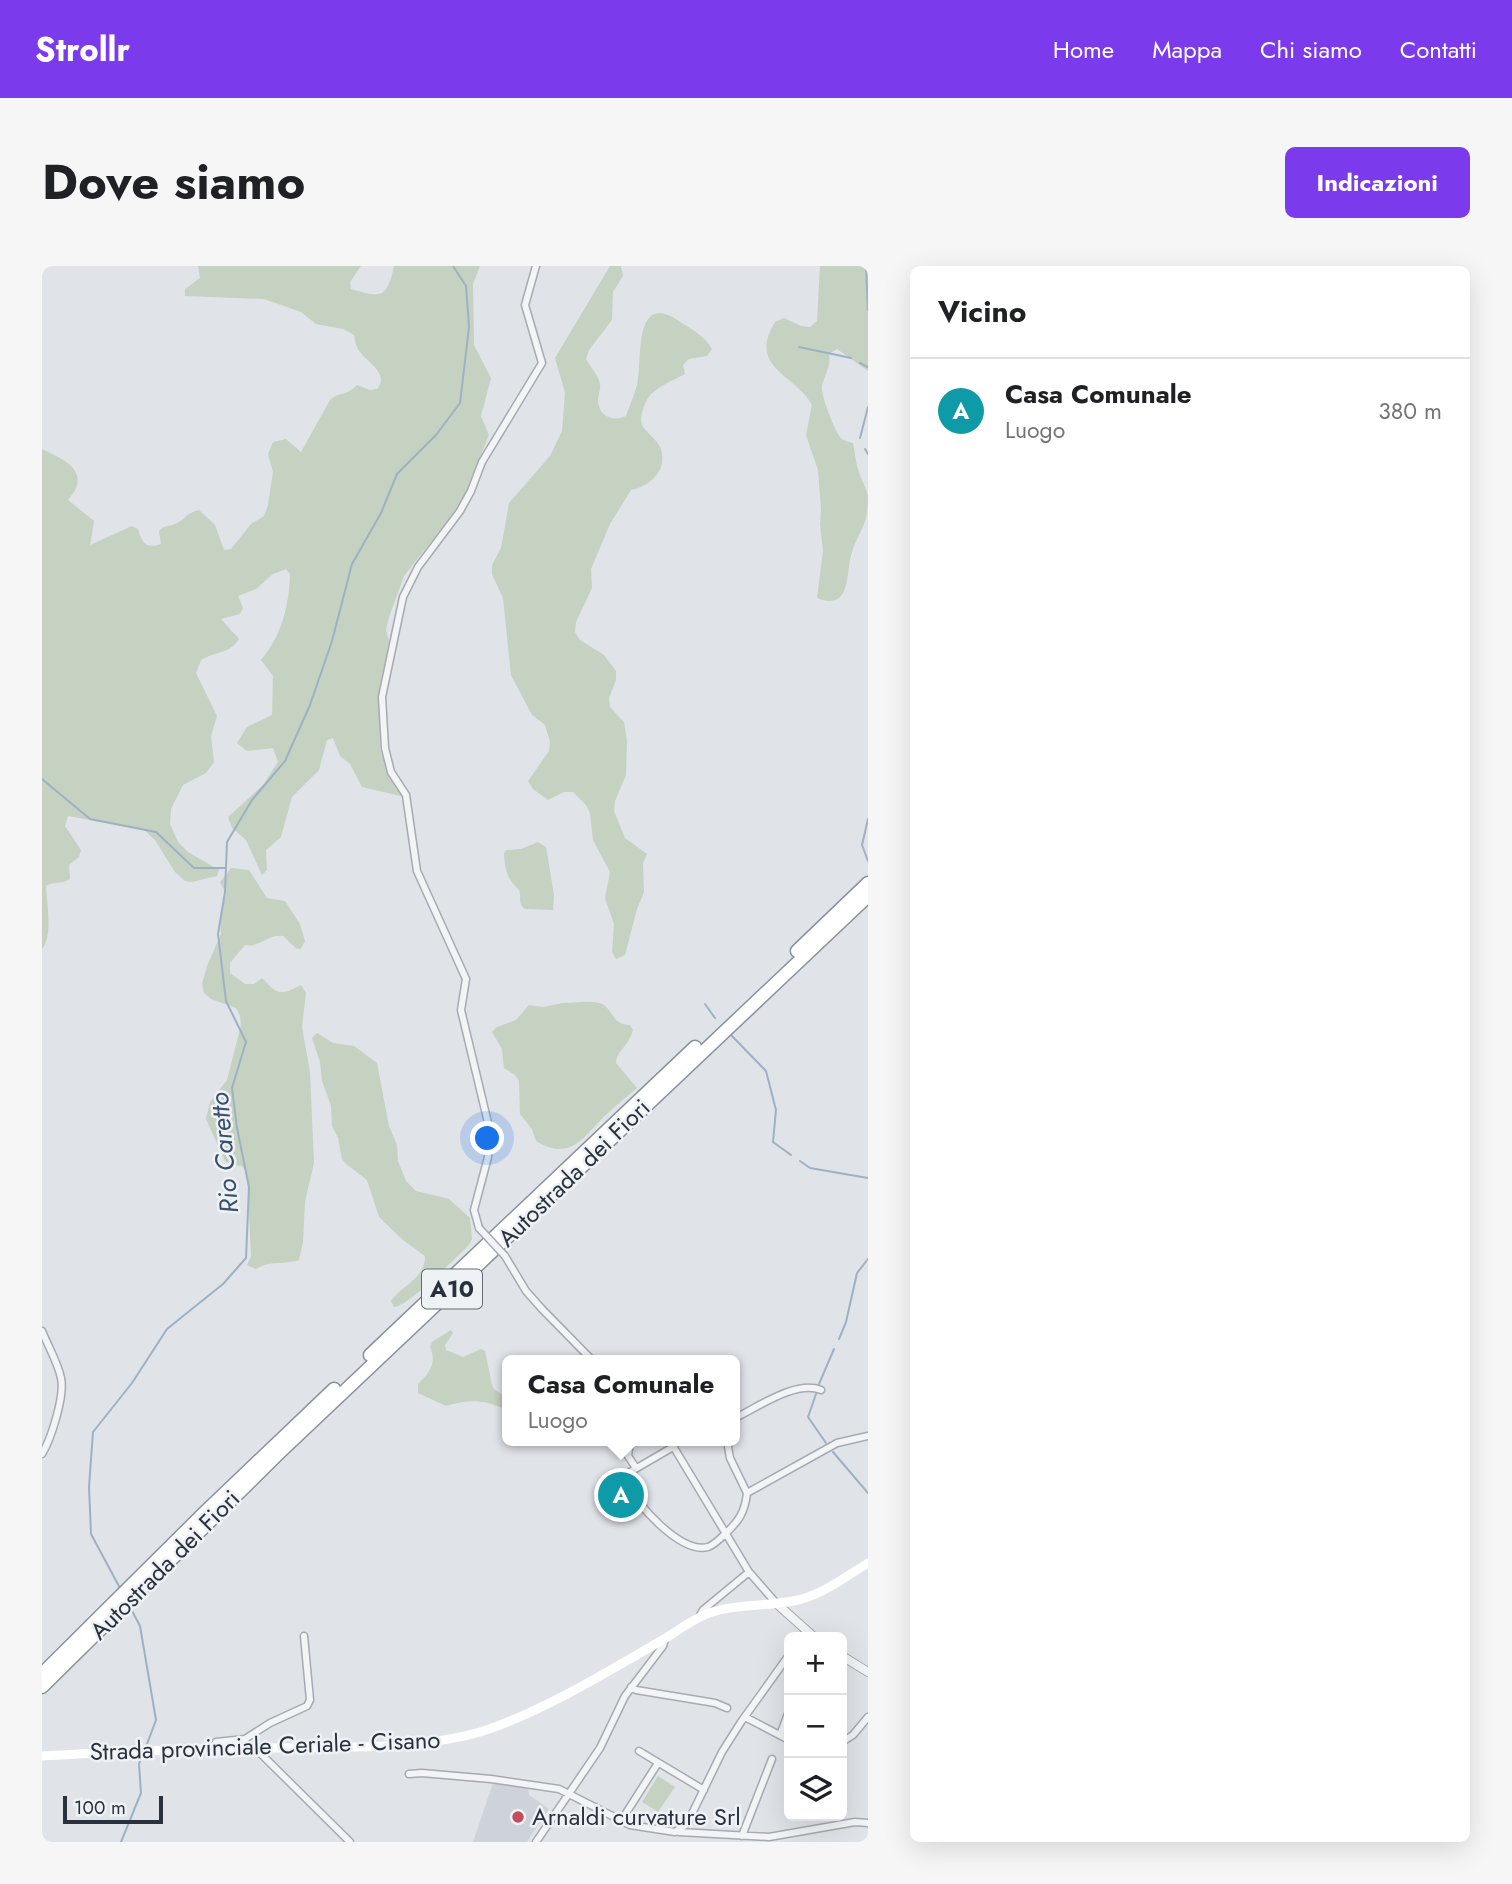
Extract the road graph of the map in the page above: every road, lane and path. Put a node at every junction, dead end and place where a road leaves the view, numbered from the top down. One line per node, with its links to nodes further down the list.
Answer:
1 (536, 266): 5 (street, bridge)
2 (868, 883): 27 (highway, Autostrada dei Fiori / A10)
3 (868, 896): 28 (highway, Autostrada dei Fiori / A10)
4 (42, 1331): 13 (street)
5 (587, 1355)
6 (821, 1390): 7 (street)
7 (740, 1415)
8 (868, 1436): 15 (street)
9 (629, 1446): 14 (street)
10 (668, 1446): 14 (street)
11 (672, 1446): 16 (street)
12 (728, 1446): 15 (street)
13 (42, 1454)
14 (636, 1468): 16 (street)
15 (747, 1493): 16 (street)
16 (725, 1534): 18 (street)
17 (868, 1563): 19 (main road, Strada provinciale Ceriale - Cisano)
18 (749, 1572): 19 (street); 20 (street)
19 (777, 1604): 20 (main road, Strada provinciale Ceriale - Cisano); 21 (street)
20 (699, 1618): 23 (main road, Strada provinciale Ceriale - Cisano)
21 (802, 1632)
22 (304, 1636): 38 (street)
23 (665, 1639): 29 (street); 37 (main road, Strada provinciale Ceriale - Cisano)
24 (847, 1659): 26 (street)
25 (784, 1662): 31 (street)
26 (868, 1672)
27 (42, 1674)
28 (42, 1687)
29 (631, 1687): 30 (street); 45 (street)
30 (727, 1708)
31 (745, 1717): 34 (street); 44 (street)
32 (868, 1717): 36 (street)
33 (784, 1724): 34 (street)
34 (780, 1735): 35 (street)
35 (784, 1737)
36 (847, 1739)
37 (255, 1748): 38 (main road, Strada provinciale Ceriale - Cisano); 51 (street)
38 (213, 1749): 40 (main road, Strada provinciale Ceriale - Cisano)
39 (639, 1751): 42 (street)
40 (42, 1756)
41 (772, 1759): 49 (street)
42 (658, 1763): 44 (street); 46 (street)
43 (409, 1774): 45 (street)
44 (704, 1790): 48 (street)
45 (569, 1793): 46 (street); 52 (street)
46 (621, 1821): 48 (street)
47 (868, 1823): 50 (street)
48 (675, 1832): 49 (street)
49 (742, 1836): 50 (street)
50 (757, 1839)
51 (350, 1842)
52 (536, 1842)

